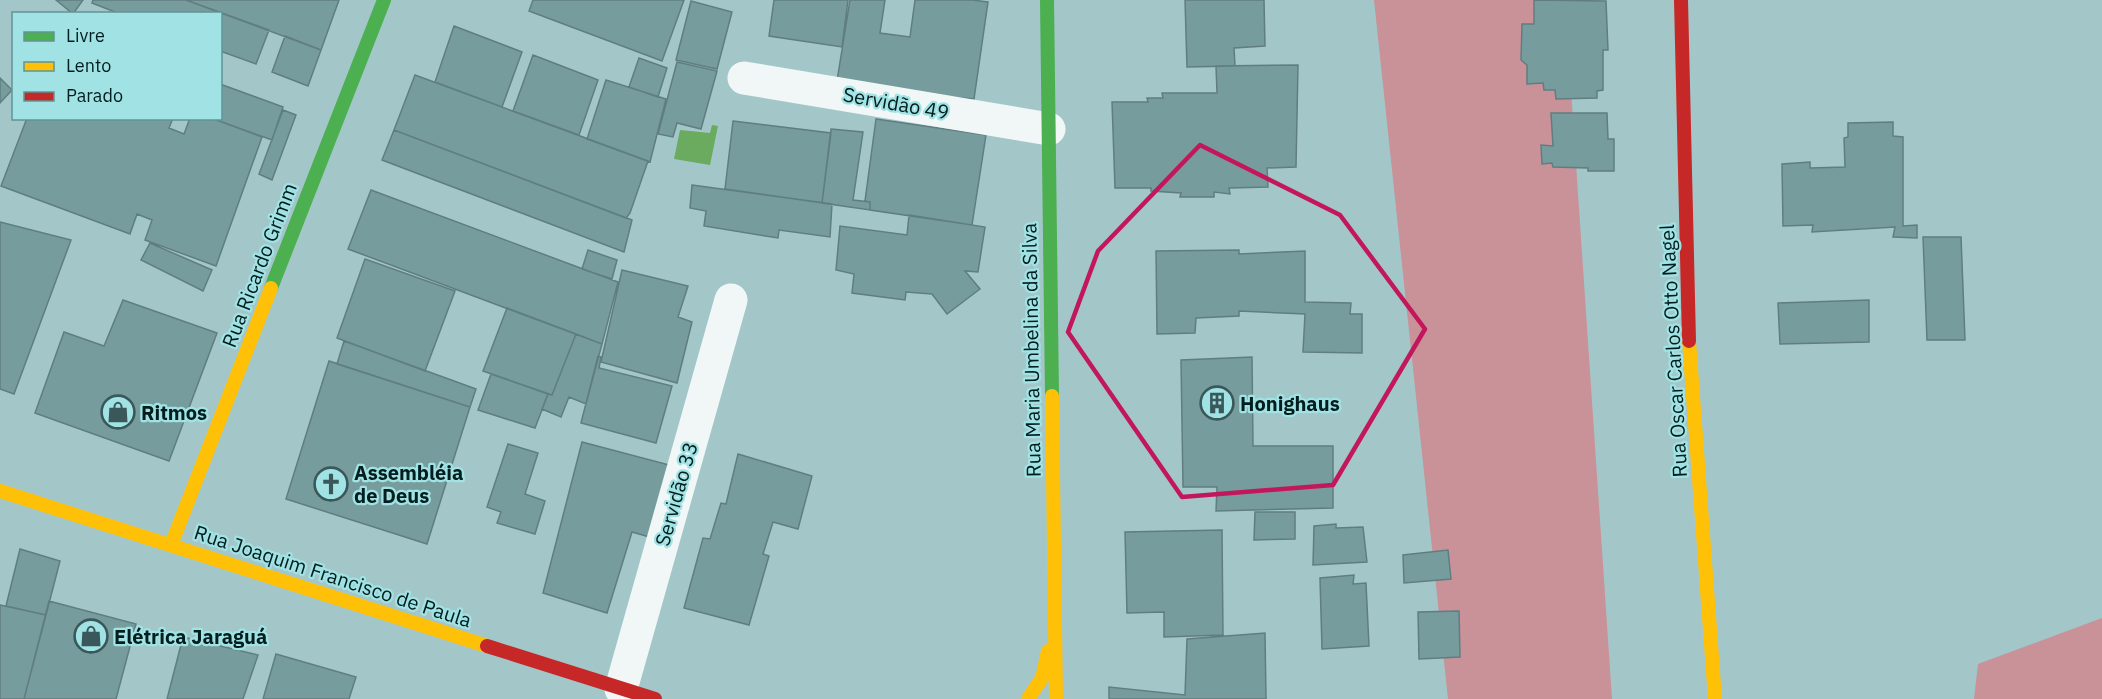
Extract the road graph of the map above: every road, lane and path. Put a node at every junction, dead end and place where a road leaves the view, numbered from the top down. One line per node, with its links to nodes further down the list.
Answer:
1 (384, 0): 8 (main road, Rua Ricardo Grimm)
2 (1047, 0): 5 (main road, Rua Maria Umbelina da Silva)
3 (1681, 0): 14 (main road, Rua Oscar Carlos Otto Nagel)
4 (744, 78): 5 (street, Servidão 49)
5 (1049, 129): 9 (main road, Rua Maria Umbelina da Silva)
6 (731, 300): 10 (street, Servidão 33)
7 (0, 491): 8 (main road, Rua Joaquim Francisco de Paula)
8 (171, 545): 10 (main road, Rua Joaquim Francisco de Paula)
9 (1054, 625): 12 (main road); 13 (main road, Rua Maria Umbelina da Silva)
10 (621, 688): 11 (main road, Rua Joaquim Francisco de Paula)
11 (655, 699)
12 (1029, 699)
13 (1056, 699)
14 (1715, 699)

